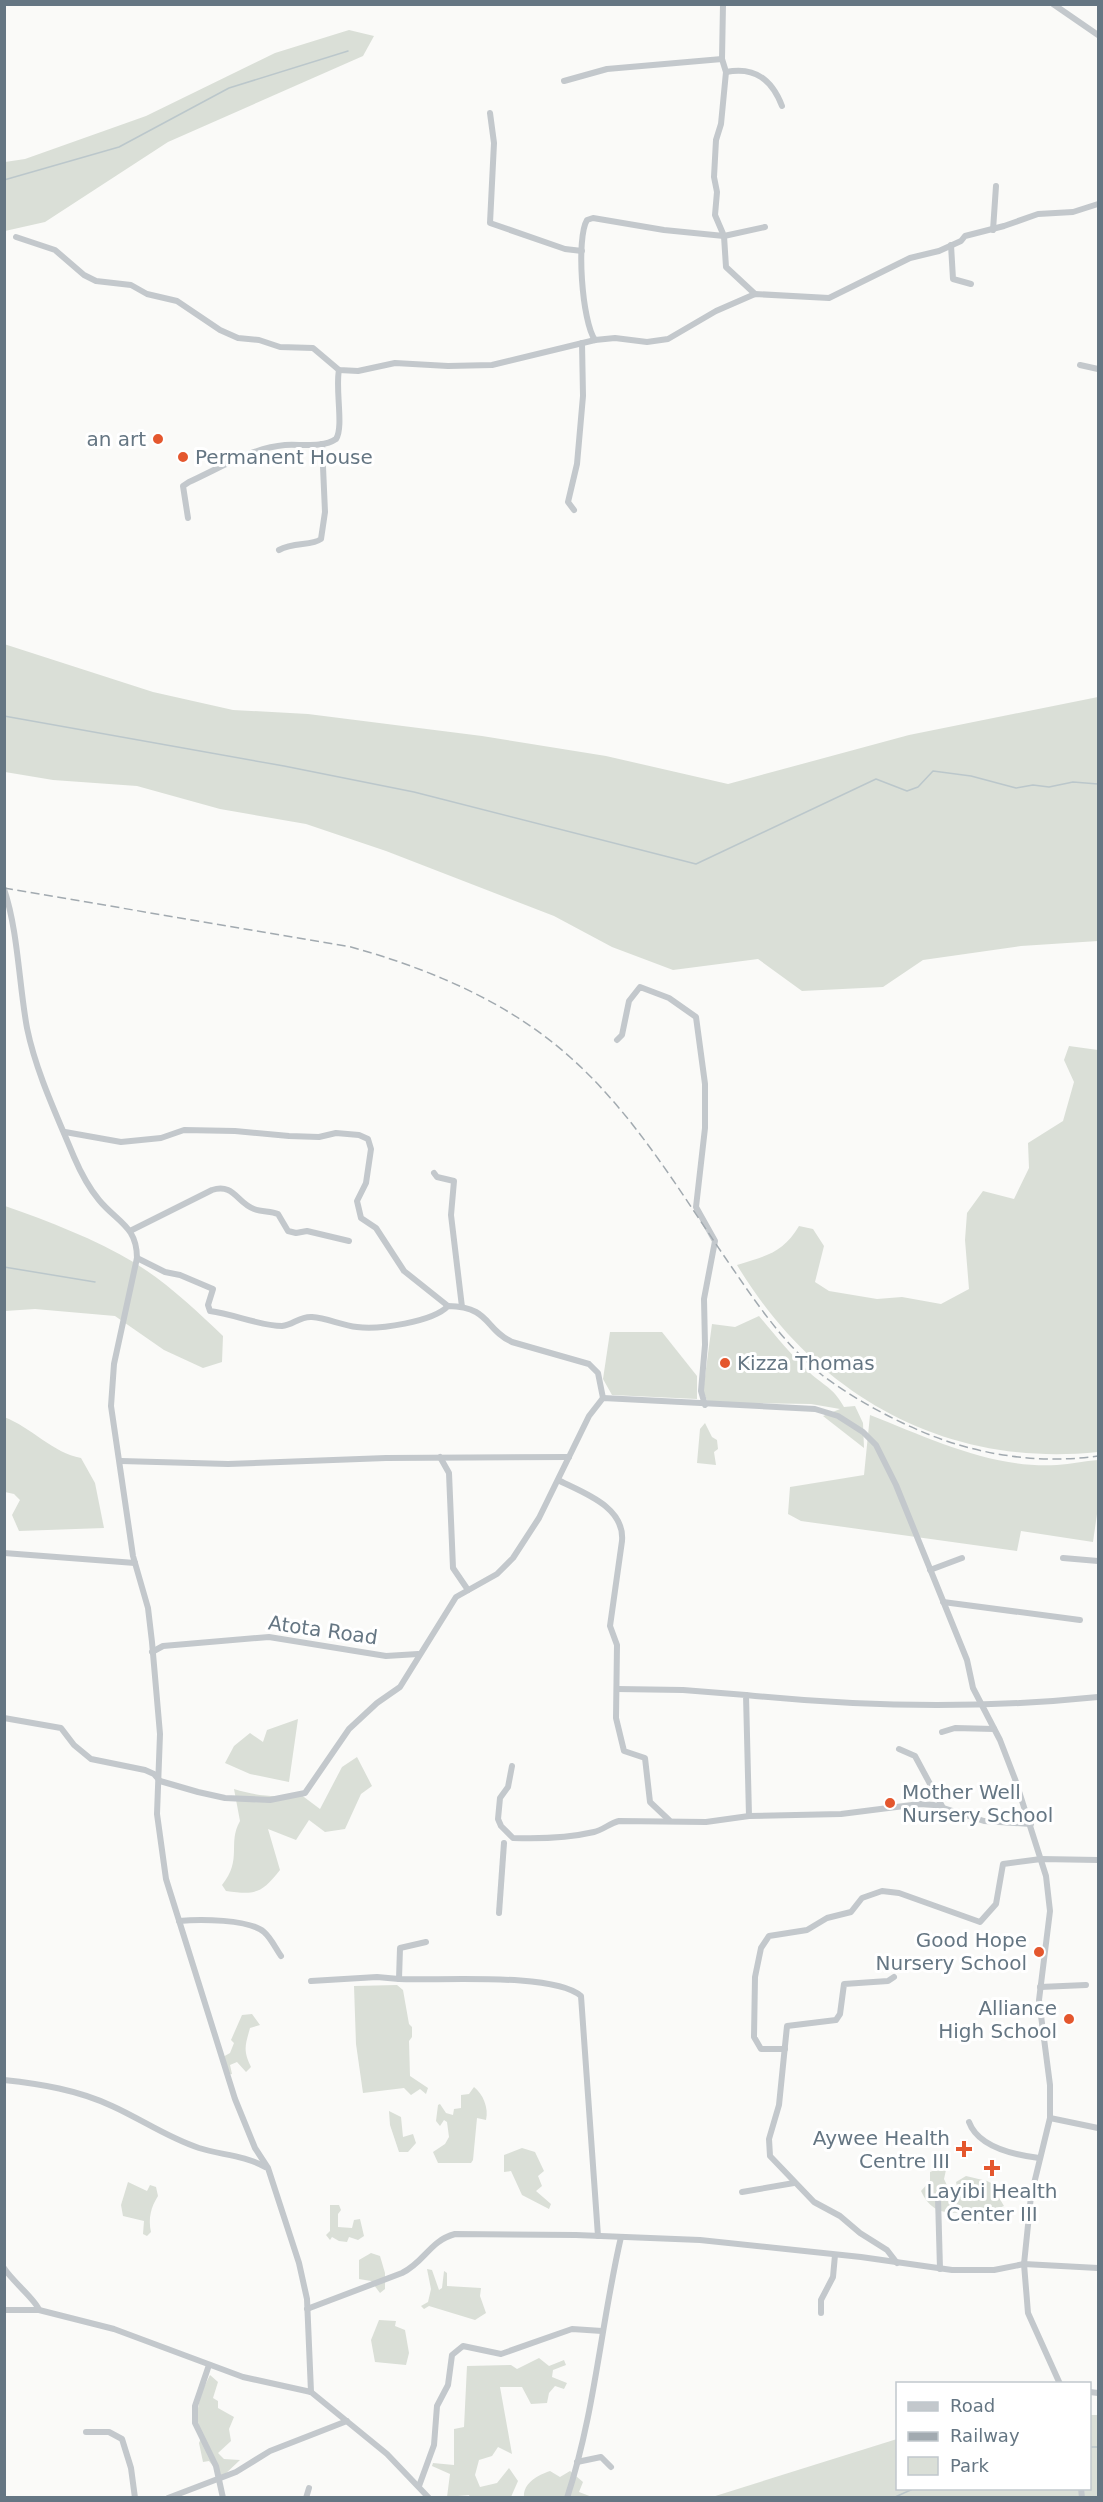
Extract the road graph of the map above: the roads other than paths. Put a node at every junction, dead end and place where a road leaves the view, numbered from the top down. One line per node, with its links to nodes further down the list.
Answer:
1 (723, 4): 4 (street)
2 (1053, 4): 3 (street)
3 (1098, 35)
4 (722, 59): 5 (street); 6 (street)
5 (726, 72): 7 (street); 13 (street)
6 (564, 81)
7 (782, 106)
8 (490, 113): 16 (street)
9 (996, 186): 12 (street)
10 (1098, 204): 12 (street)
11 (765, 227): 13 (street)
12 (993, 230): 15 (street)
13 (724, 236): 16 (street); 18 (street)
14 (16, 237): 23 (street)
15 (951, 245): 17 (street); 18 (street)
16 (582, 250): 19 (street)
17 (971, 284)
18 (755, 294): 19 (street)
19 (595, 340): 20 (street)
20 (582, 343): 23 (street); 25 (street)
21 (1080, 365): 22 (street)
22 (1098, 369)
23 (339, 370): 24 (street)
24 (322, 444): 26 (street); 27 (street)
25 (574, 510)
26 (188, 518)
27 (279, 550)
28 (4, 889): 30 (street)
29 (617, 1040): 38 (street)
30 (65, 1132): 32 (street); 35 (street)
31 (434, 1173): 36 (street)
32 (130, 1231): 33 (street); 34 (street)
33 (349, 1241)
34 (137, 1258): 35 (street); 41 (street)
35 (448, 1306): 36 (street)
36 (462, 1306): 37 (street)
37 (603, 1398): 38 (street); 40 (street)
38 (706, 1405): 48 (street)
39 (440, 1457): 40 (street); 41 (street); 49 (street)
40 (569, 1457): 42 (street)
41 (121, 1461): 47 (street)
42 (560, 1481): 49 (street); 54 (street)
43 (4, 1552): 47 (street)
44 (962, 1558): 48 (street)
45 (1063, 1558): 46 (street)
46 (1098, 1561)
47 (135, 1563): 52 (street)
48 (930, 1570): 50 (street)
49 (468, 1590): 53 (street)
50 (943, 1602): 51 (street); 57 (street)
51 (1080, 1620)
52 (152, 1652): 53 (street, Atota Road); 63 (street)
53 (418, 1654): 63 (street)
54 (617, 1689): 55 (street); 66 (street)
55 (746, 1695): 57 (street); 65 (street)
56 (1098, 1697): 57 (street)
57 (983, 1705): 59 (street)
58 (4, 1718): 63 (street)
59 (994, 1729): 60 (street); 67 (street)
60 (942, 1732)
61 (899, 1749): 64 (street)
62 (512, 1766): 66 (street)
63 (160, 1781): 72 (street)
64 (943, 1808): 65 (street); 67 (street)
65 (749, 1816): 66 (street)
66 (672, 1822)
67 (1031, 1824): 69 (street)
68 (504, 1843): 71 (street)
69 (1041, 1859): 70 (street); 79 (street); 80 (street)
70 (1098, 1860)
71 (499, 1913)
72 (179, 1921): 74 (street); 86 (street)
73 (426, 1942): 76 (street)
74 (281, 1956)
75 (894, 1977): 80 (street)
76 (399, 1979): 77 (street); 90 (street)
77 (311, 1981)
78 (1086, 1985): 79 (street)
79 (1040, 1987): 82 (street)
80 (784, 2049): 87 (street)
81 (4, 2080): 86 (street)
82 (1050, 2118): 84 (street); 85 (street)
83 (969, 2122): 85 (street)
84 (1098, 2128)
85 (1039, 2158): 94 (street)
86 (268, 2168): 98 (street)
87 (794, 2183): 88 (street); 93 (street)
88 (742, 2192)
89 (938, 2198): 97 (street)
90 (598, 2236): 91 (street); 98 (street)
91 (621, 2237): 92 (street); 102 (street)
92 (835, 2255): 93 (street); 101 (street)
93 (897, 2263): 97 (street)
94 (1024, 2264): 96 (street); 97 (street); 104 (street)
95 (4, 2268): 100 (street)
96 (1098, 2268)
97 (940, 2269)
98 (307, 2309): 105 (street)
99 (4, 2310): 100 (street)
100 (39, 2310): 103 (street)
101 (821, 2313)
102 (602, 2331): 108 (street); 111 (street)
103 (209, 2365): 105 (street); 110 (street)
104 (1059, 2382)
105 (312, 2392): 106 (street)
106 (347, 2421): 110 (street); 111 (street)
107 (86, 2432): 113 (street)
108 (577, 2462): 109 (street); 118 (street)
109 (611, 2467)
110 (220, 2478): 114 (street); 115 (street)
111 (419, 2486): 117 (street)
112 (309, 2488): 116 (street)
113 (135, 2498)
114 (168, 2498)
115 (223, 2498)
116 (306, 2498)
117 (429, 2498)
118 (567, 2498)

